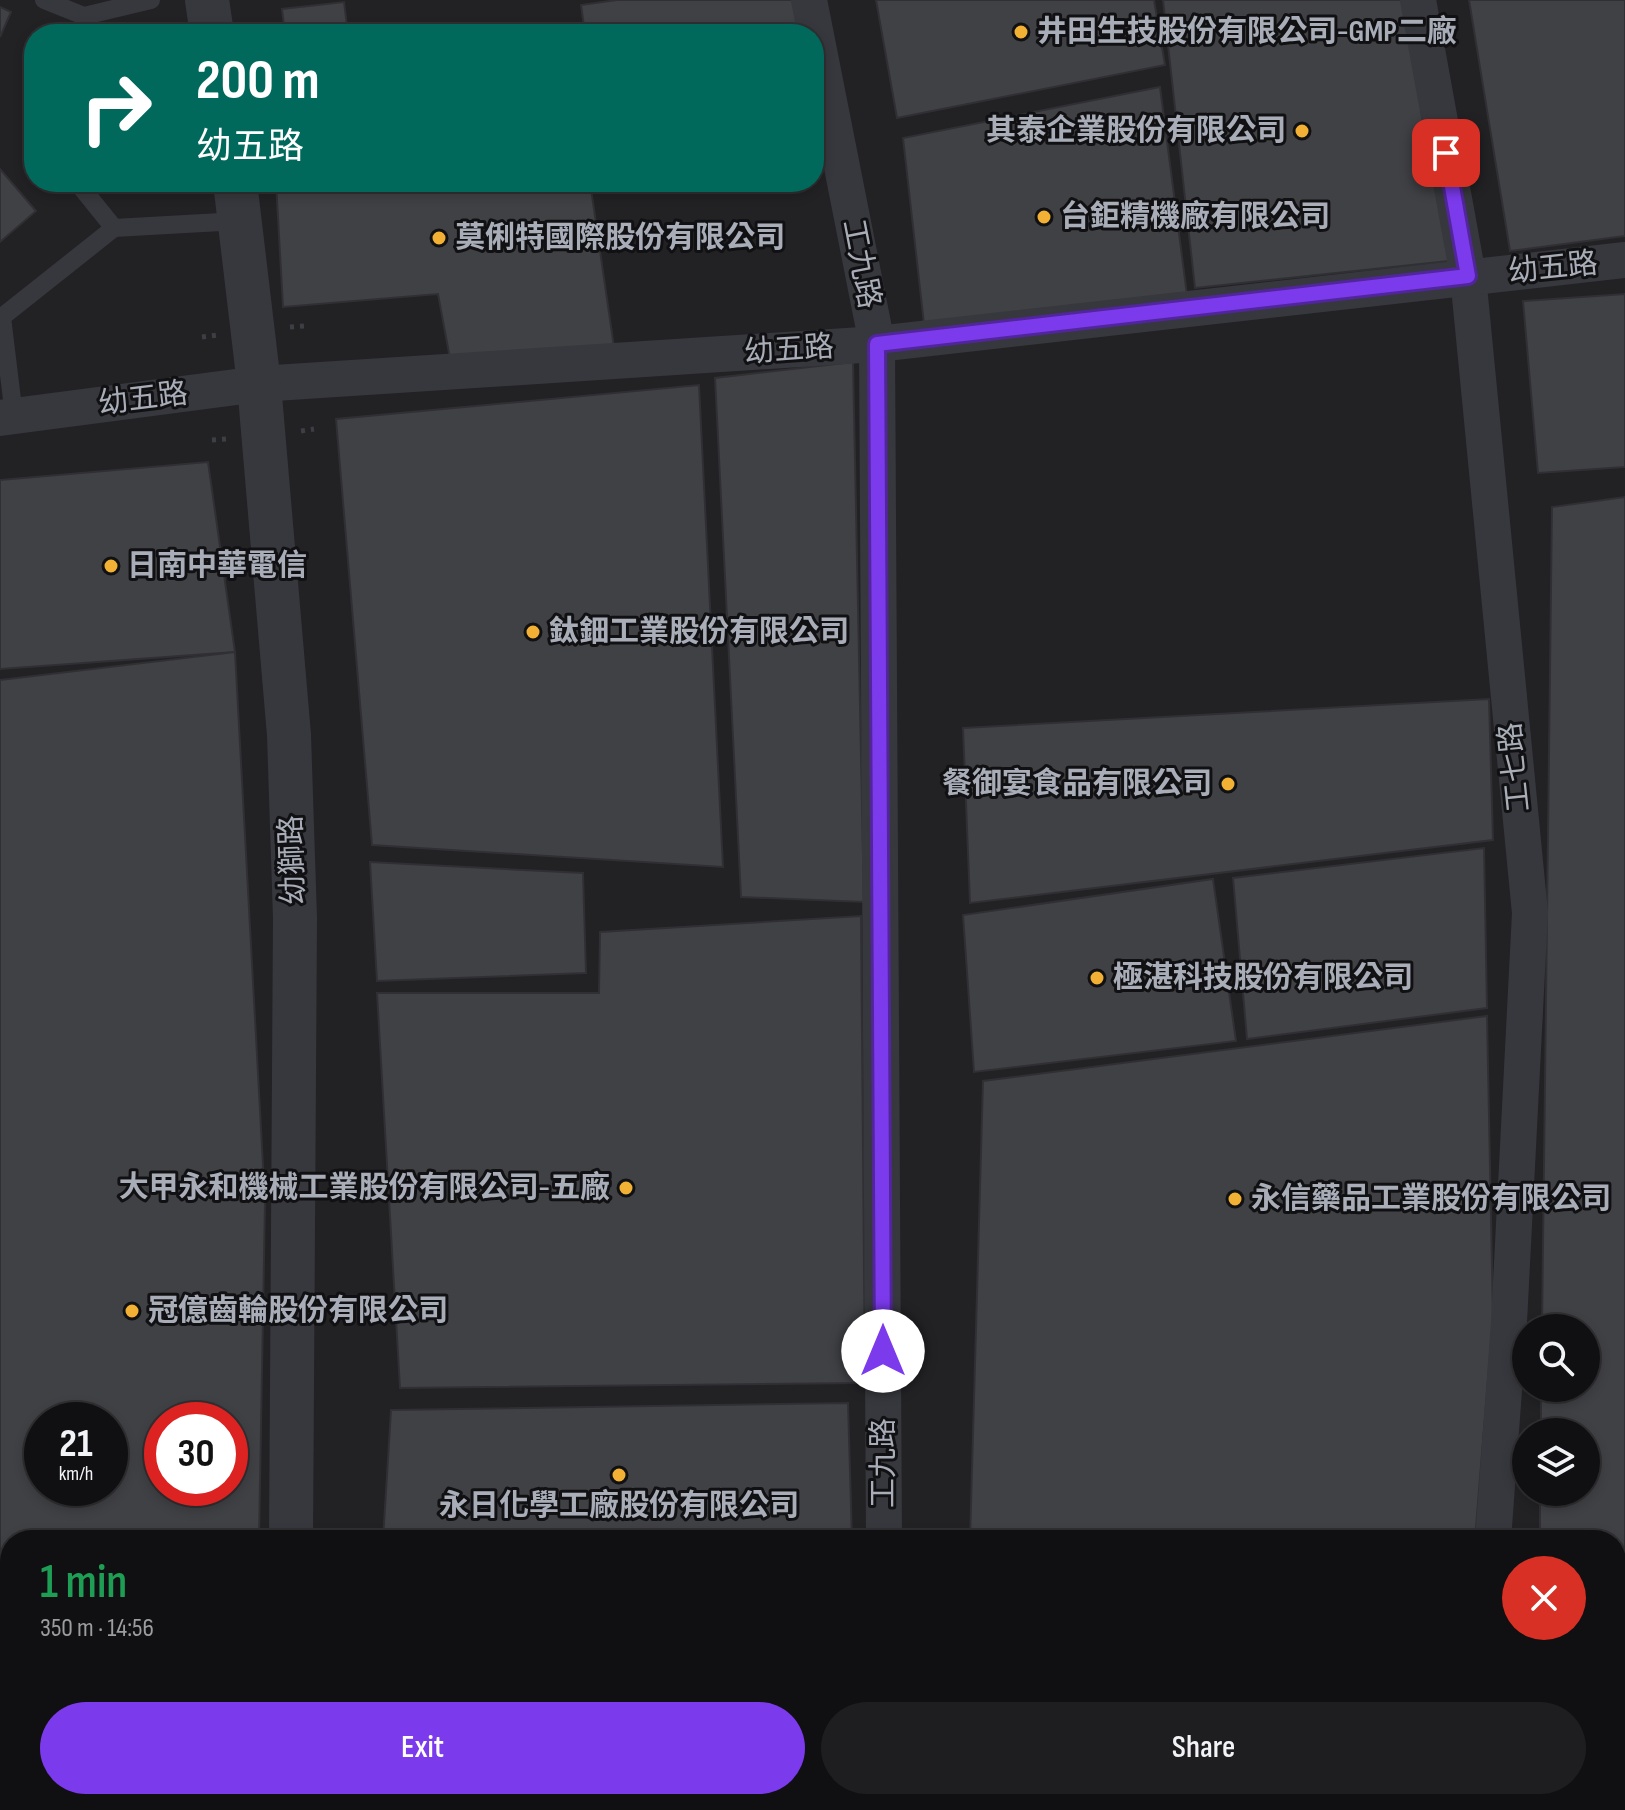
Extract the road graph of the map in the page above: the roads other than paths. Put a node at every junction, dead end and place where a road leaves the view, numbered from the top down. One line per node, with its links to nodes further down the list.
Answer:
1 (44, 0): 6 (lane)
2 (151, 0): 6 (lane)
3 (207, 0): 8 (street)
4 (809, 0): 9 (street, 工九路)
5 (1418, 0): 15 (street, 工七路)
6 (84, 16): 7 (lane)
7 (81, 24)
8 (211, 24)
9 (814, 24)
10 (824, 76): 17 (street, 工九路)
11 (85, 192): 13 (lane)
12 (237, 202): 13 (lane); 18 (street, 幼獅路)
13 (114, 228): 16 (lane)
14 (1625, 260): 15 (street, 幼五路)
15 (1468, 276): 17 (street, 幼五路); 22 (street, 工七路)
16 (1, 317): 19 (lane)
17 (877, 344): 18 (street, 幼五路); 21 (street, 工九路)
18 (259, 384): 19 (street, 幼五路); 20 (street, 幼獅路)
19 (7, 417)
20 (291, 1530)
21 (884, 1530)
22 (1494, 1530)

